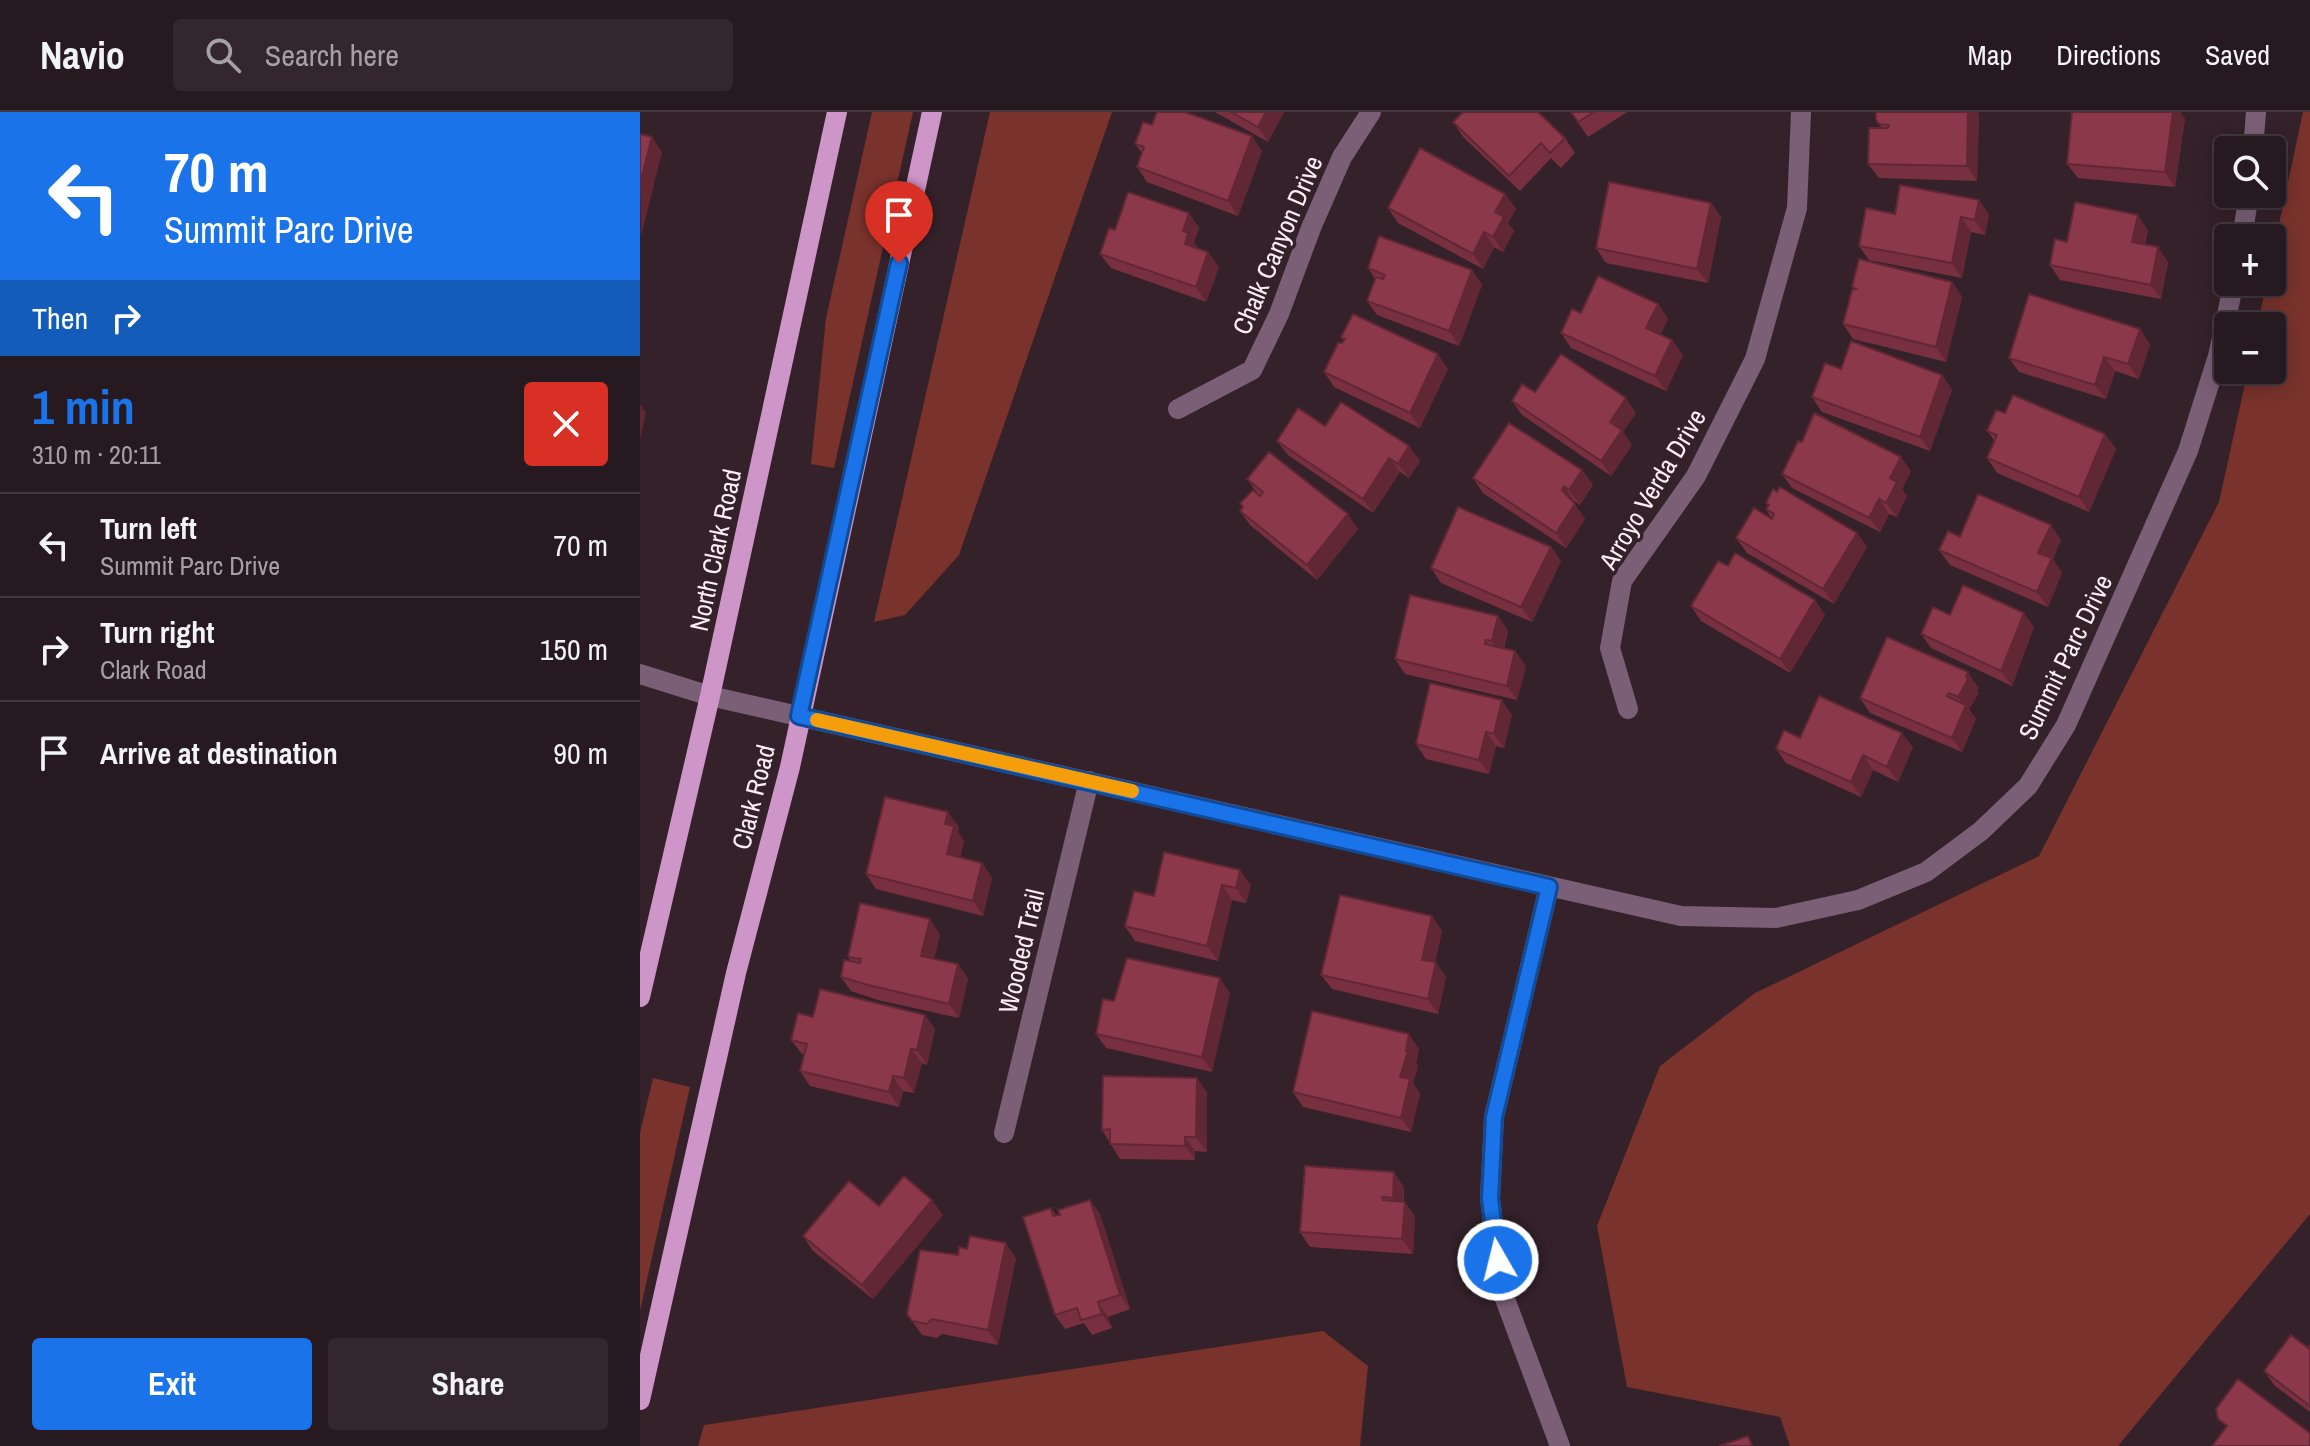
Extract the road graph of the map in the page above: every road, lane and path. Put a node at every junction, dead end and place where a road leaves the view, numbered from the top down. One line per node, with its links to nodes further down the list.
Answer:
1 (837, 112): 10 (main road, North Clark Road)
2 (932, 112): 12 (main road, Clark Road)
3 (1371, 112): 8 (street, Chalk Canyon Drive)
4 (1801, 112): 11 (street, Arroyo Verda Drive)
5 (2256, 112): 6 (street)
6 (2254, 136)
7 (2231, 296): 14 (street, Summit Parc Drive)
8 (1178, 409)
9 (640, 674): 10 (street, Summit Parc Drive)
10 (710, 696): 12 (street, Summit Parc Drive); 15 (main road, North Clark Road)
11 (1628, 709)
12 (799, 716): 13 (street, Summit Parc Drive); 17 (main road, Clark Road)
13 (1089, 781): 14 (street, Summit Parc Drive); 16 (street, Wooded Trail)
14 (1549, 887): 18 (street)
15 (640, 997)
16 (1004, 1133)
17 (640, 1400)
18 (1560, 1446)

